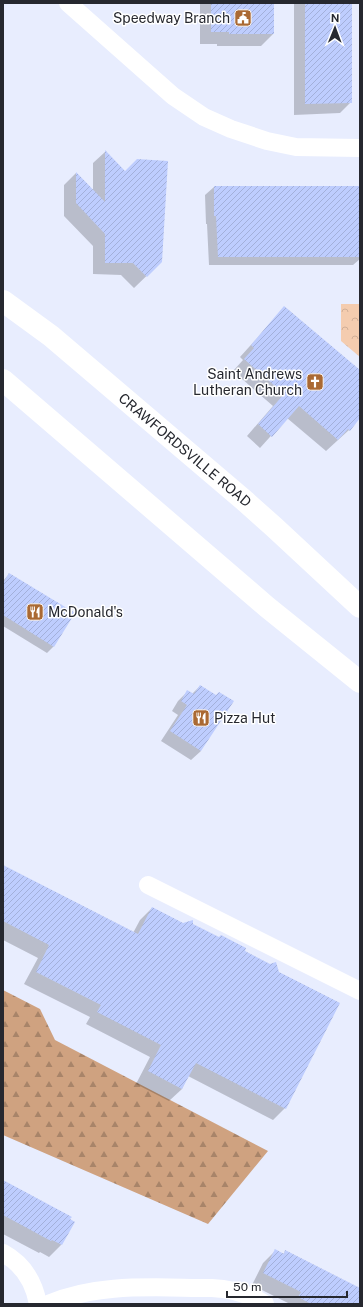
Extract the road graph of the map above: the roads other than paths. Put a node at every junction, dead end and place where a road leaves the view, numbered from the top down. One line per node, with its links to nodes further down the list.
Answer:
1 (68, 3): 2 (street)
2 (360, 148)
3 (3, 301): 5 (main road, CRAWFORDSVILLE ROAD)
4 (3, 380): 6 (main road)
5 (360, 607)
6 (360, 682)
7 (148, 885): 8 (street)
8 (360, 991)
9 (3, 1253): 10 (street)
10 (38, 1304)
11 (48, 1304): 12 (street)
12 (265, 1304)

